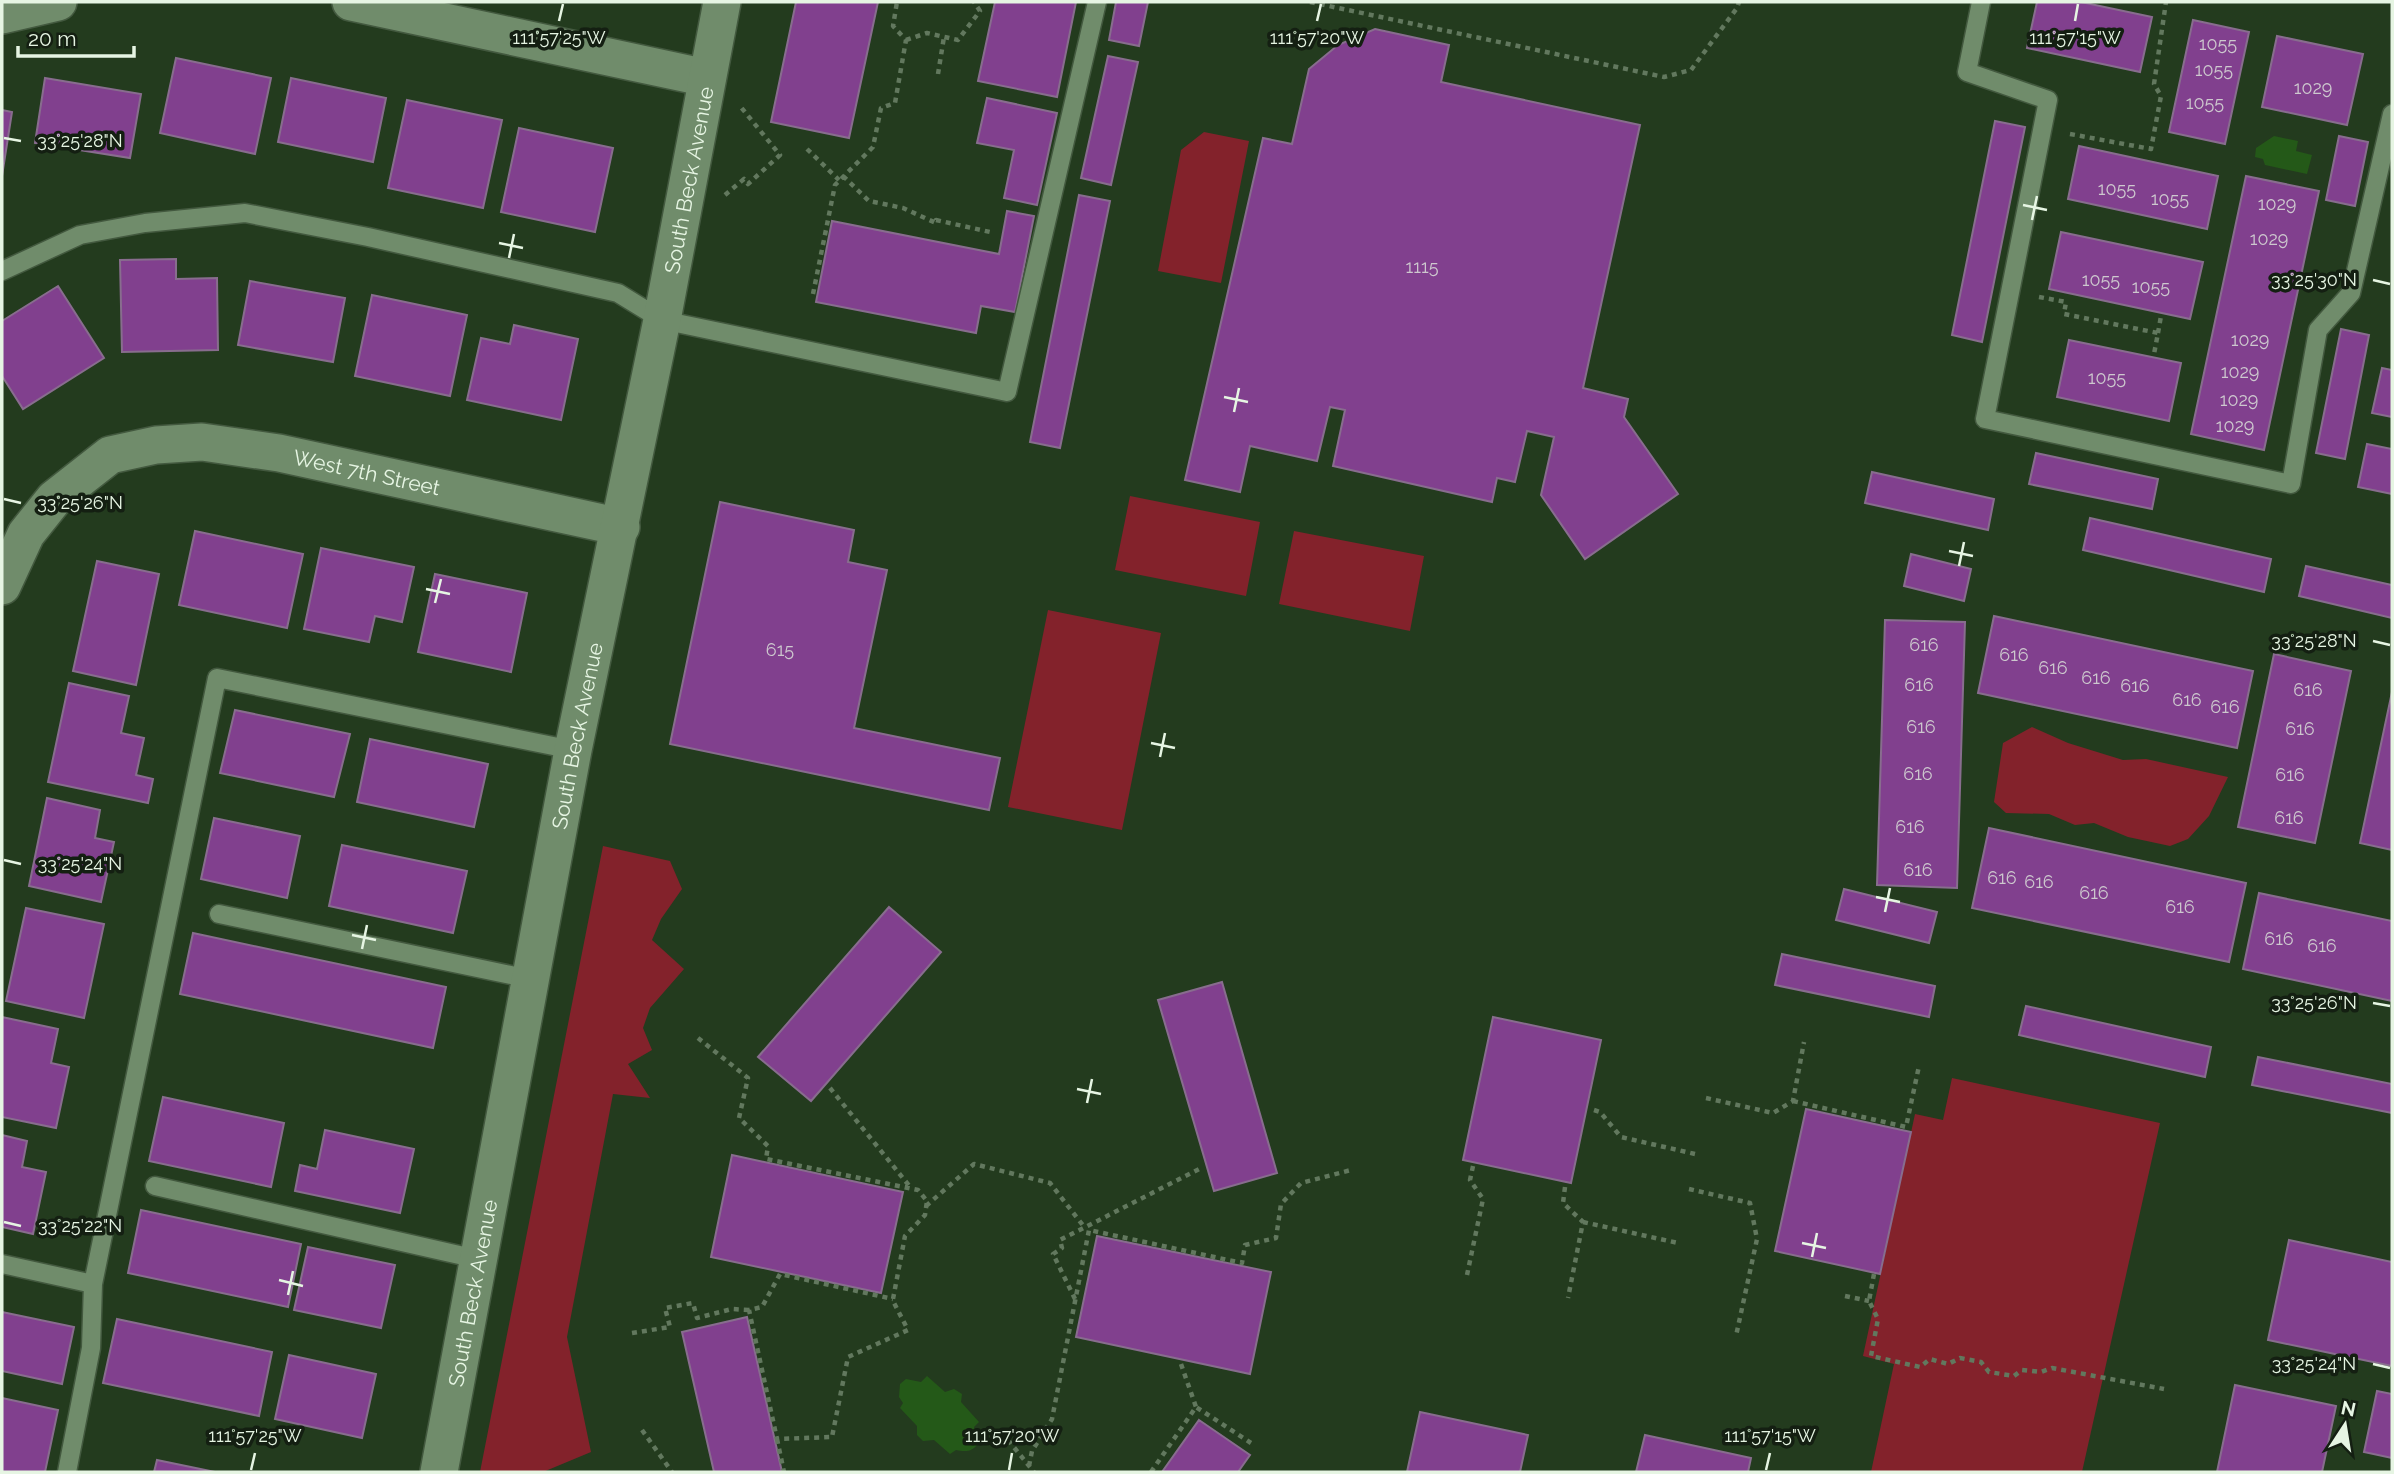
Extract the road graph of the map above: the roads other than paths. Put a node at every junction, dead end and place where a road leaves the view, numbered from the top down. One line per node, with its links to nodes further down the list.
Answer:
1 (58, 2): 6 (street)
2 (351, 2): 7 (street)
3 (722, 2): 7 (street, South Beck Avenue)
4 (1097, 2): 10 (lane)
5 (1982, 2): 8 (lane)
6 (10, 10)
7 (707, 78): 10 (street, South Beck Avenue)
8 (2392, 114)
9 (2, 271): 10 (lane)
10 (662, 320): 11 (street, South Beck Avenue)
11 (621, 527): 12 (street, West 7th Street); 13 (street, South Beck Avenue)
12 (4, 571)
13 (573, 750): 15 (street, South Beck Avenue); 19 (lane)
14 (219, 914): 15 (lane)
15 (530, 979): 17 (street, South Beck Avenue)
16 (155, 1186): 17 (lane)
17 (477, 1259): 21 (street, South Beck Avenue)
18 (2, 1264): 19 (lane)
19 (93, 1284): 20 (lane)
20 (67, 1472)
21 (439, 1472)

